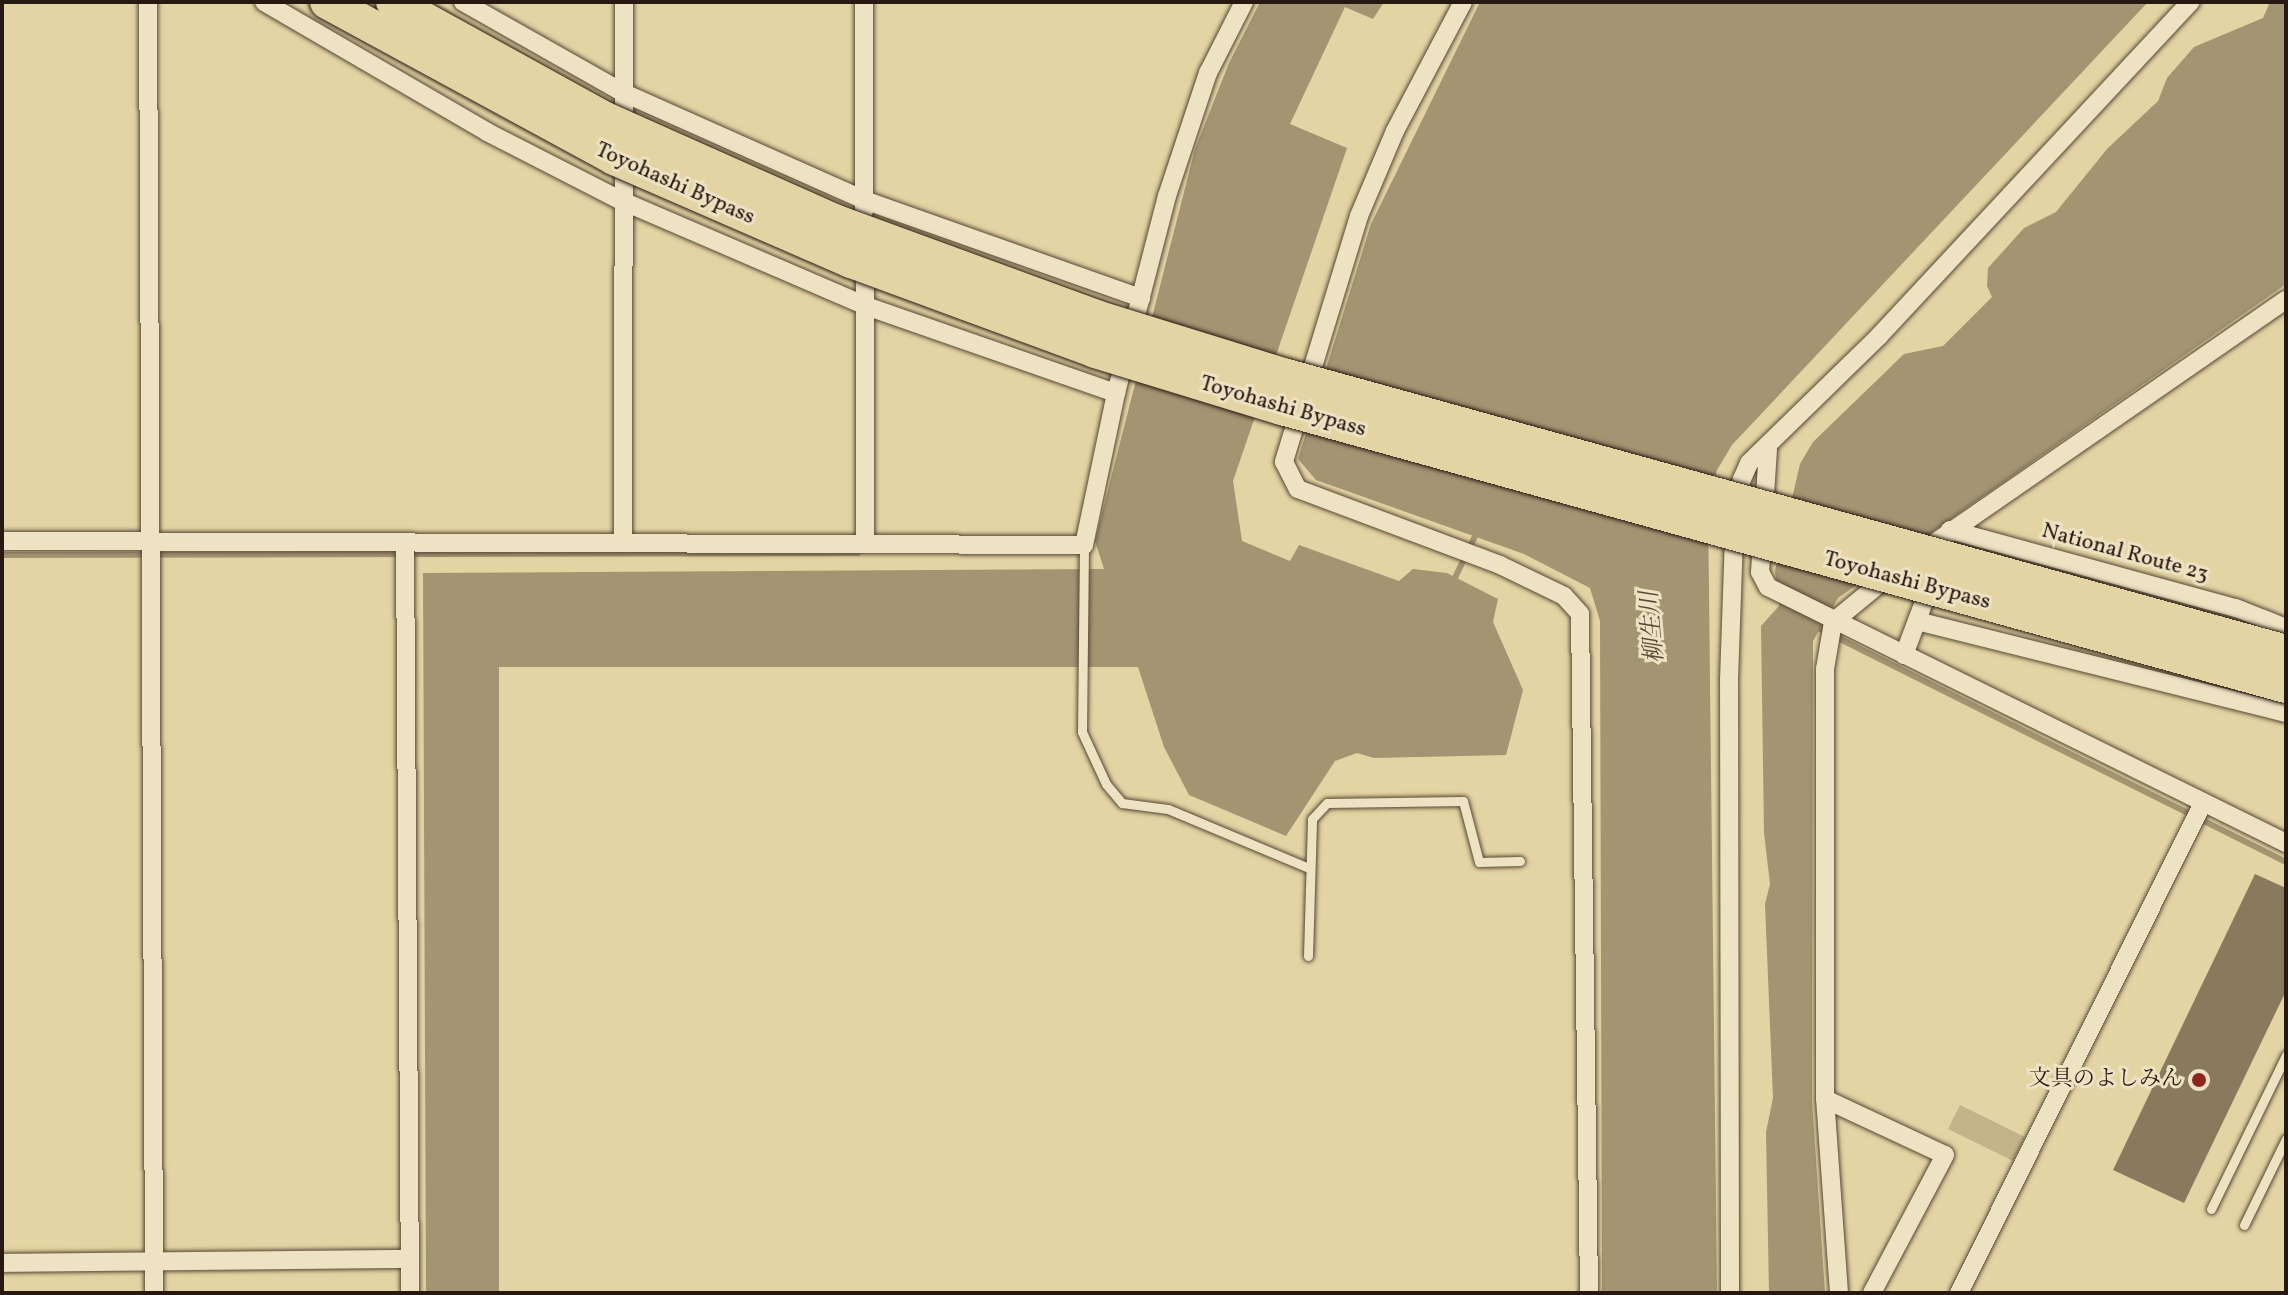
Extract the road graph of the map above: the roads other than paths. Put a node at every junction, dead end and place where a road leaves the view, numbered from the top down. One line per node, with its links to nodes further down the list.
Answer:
1 (148, 2): 22 (street)
2 (264, 2): 12 (street)
3 (327, 2): 31 (highway, Toyohashi Bypass, bridge)
4 (393, 2): 29 (highway, Toyohashi Bypass, bridge)
5 (463, 2): 11 (street)
6 (624, 2): 11 (street)
7 (864, 2): 13 (street)
8 (1244, 2): 14 (street)
9 (1463, 2): 48 (street)
10 (2191, 2): 18 (street)
11 (624, 93): 12 (street); 13 (street)
12 (620, 200): 16 (street); 20 (street)
13 (864, 200): 14 (street); 16 (street)
14 (1141, 298): 17 (street)
15 (2286, 300): 19 (street)
16 (866, 306): 17 (street); 23 (street)
17 (1116, 393): 25 (street)
18 (1768, 449): 27 (street); 49 (street)
19 (1950, 530): 26 (street); 27 (street); 28 (street, National Route 23)
20 (623, 540): 23 (street); 24 (street)
21 (2, 541): 22 (street)
22 (150, 542): 24 (street); 44 (street)
23 (865, 542): 25 (street)
24 (405, 543): 43 (street)
25 (1084, 546): 36 (lane)
26 (1917, 621): 30 (street); 32 (street)
27 (1833, 623): 30 (street); 39 (street)
28 (2286, 628)
29 (2286, 652)
30 (1904, 655): 33 (street)
31 (2286, 686)
32 (2286, 713)
33 (2202, 804): 34 (street); 52 (street)
34 (2286, 843)
35 (1520, 861): 36 (lane)
36 (1309, 868): 37 (lane)
37 (1308, 956)
38 (2286, 1055): 41 (lane)
39 (1825, 1099): 50 (street); 51 (street)
40 (2286, 1139): 42 (lane)
41 (2211, 1209)
42 (2244, 1225)
43 (410, 1259): 44 (street); 47 (street)
44 (155, 1262): 45 (street); 46 (street)
45 (2, 1263)
46 (154, 1293)
47 (410, 1293)
48 (1589, 1293)
49 (1730, 1293)
50 (1839, 1293)
51 (1872, 1293)
52 (1959, 1293)

